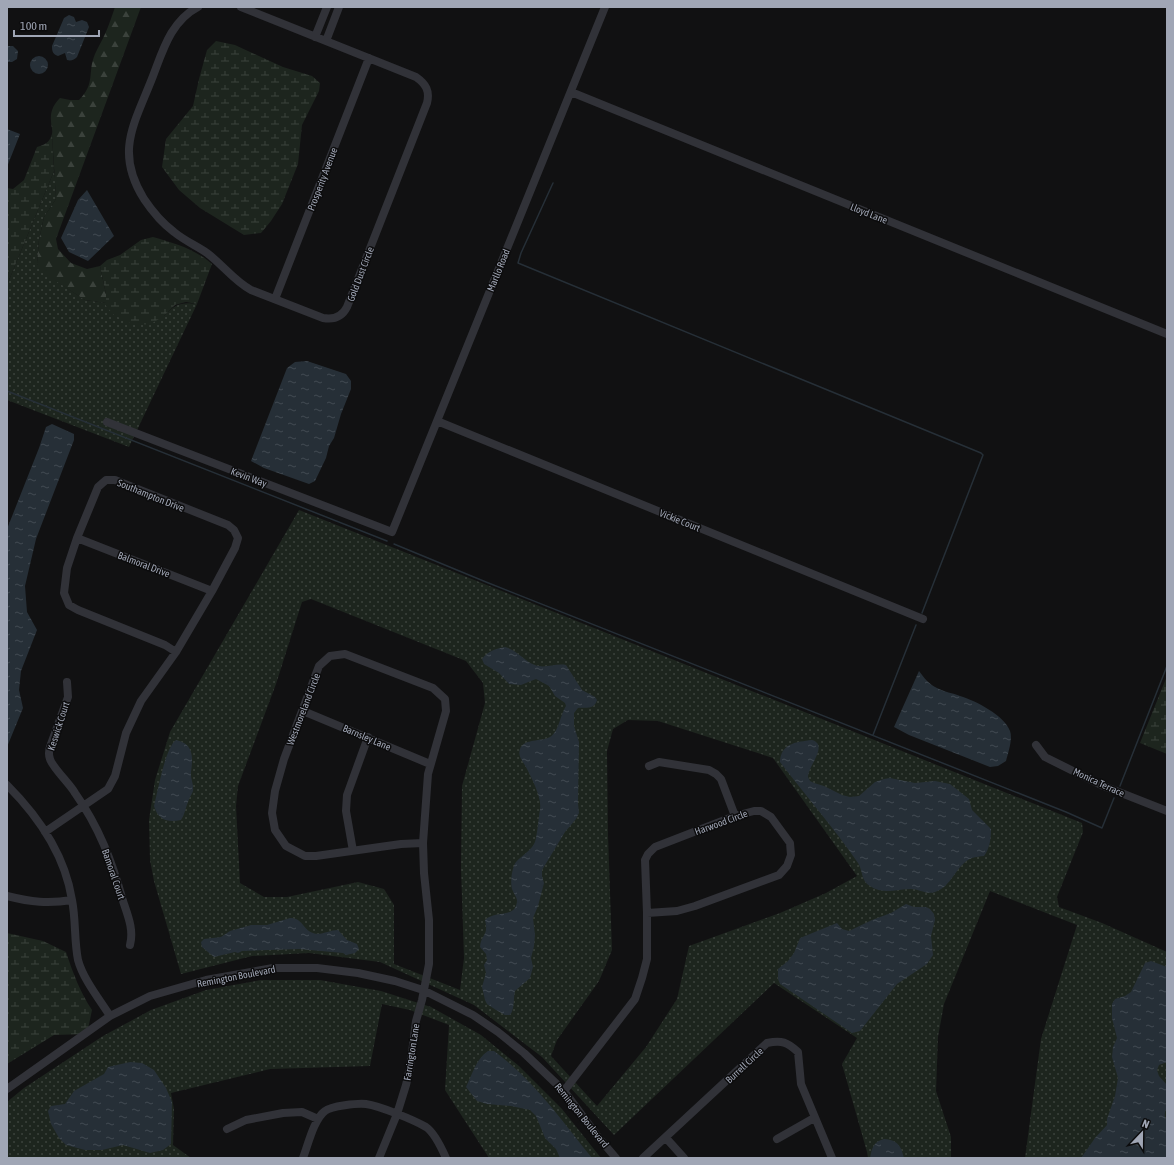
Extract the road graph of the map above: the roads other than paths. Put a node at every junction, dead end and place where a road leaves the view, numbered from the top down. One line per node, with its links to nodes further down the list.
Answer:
1 (197, 7): 10 (street, Gold Dust Circle)
2 (241, 7): 6 (street, Gold Dust Circle)
3 (327, 7): 6 (street)
4 (339, 7): 7 (street)
5 (605, 7): 9 (street, Marllo Road)
6 (315, 37): 7 (street, Gold Dust Circle)
7 (326, 41): 8 (street, Gold Dust Circle)
8 (369, 58): 10 (street, Prosperity Avenue); 10 (street, Gold Dust Circle)
9 (571, 92): 11 (street, Lloyd Lane); 12 (street, Marllo Road)
10 (275, 299)
11 (1167, 334)
12 (436, 421): 14 (street, Marllo Road); 17 (street, Vickie Court)
13 (106, 422): 14 (street, Kevin Way)
14 (392, 532)
15 (77, 538): 16 (street, Balmoral Drive); 16 (street, Southampton Drive); 18 (street, Southampton Drive)
16 (212, 591): 18 (street, Southampton Drive)
17 (923, 619)
18 (176, 652): 26 (street, Southampton Drive)
19 (67, 682): 26 (street, Keswick Court)
20 (303, 711): 21 (street, Barnsley Lane); 23 (street, Westmoreland Circle); 31 (street, Westmoreland Circle)
21 (368, 737): 23 (street, Barnsley Lane); 31 (street)
22 (1036, 745): 27 (street, Monica Terrace)
23 (430, 764): 30 (street, Westmoreland Circle)
24 (649, 766): 28 (street)
25 (7, 785): 29 (street)
26 (84, 806): 29 (street, Southampton Drive); 35 (street, Bamoral Court)
27 (1167, 811)
28 (735, 816): 34 (street, Harwood Circle); 34 (street, Harwood Circle)
29 (45, 832): 33 (street)
30 (423, 843): 31 (street, Westmoreland Circle); 36 (street, Westmoreland Circle)
31 (352, 851)
32 (7, 896): 33 (street)
33 (72, 900): 37 (street)
34 (647, 913): 39 (street, Harwood Circle)
35 (130, 945)
36 (423, 990): 37 (street, Remington Boulevard); 39 (street, Remington Boulevard); 40 (street, Farrington Lane)
37 (110, 1016): 38 (street, Remington Boulevard)
38 (7, 1089)
39 (564, 1091): 49 (street, Remington Boulevard)
40 (397, 1114): 42 (street); 47 (street, Farrington Lane); 48 (street)
41 (814, 1118): 44 (street, Burrell Circle); 45 (street); 52 (street, Burrell Circle)
42 (318, 1119): 43 (street); 46 (street)
43 (227, 1130)
44 (666, 1138): 50 (street, Burrell Circle); 51 (street)
45 (776, 1139)
46 (303, 1158)
47 (379, 1158)
48 (446, 1158)
49 (616, 1158)
50 (643, 1158)
51 (684, 1158)
52 (832, 1158)

